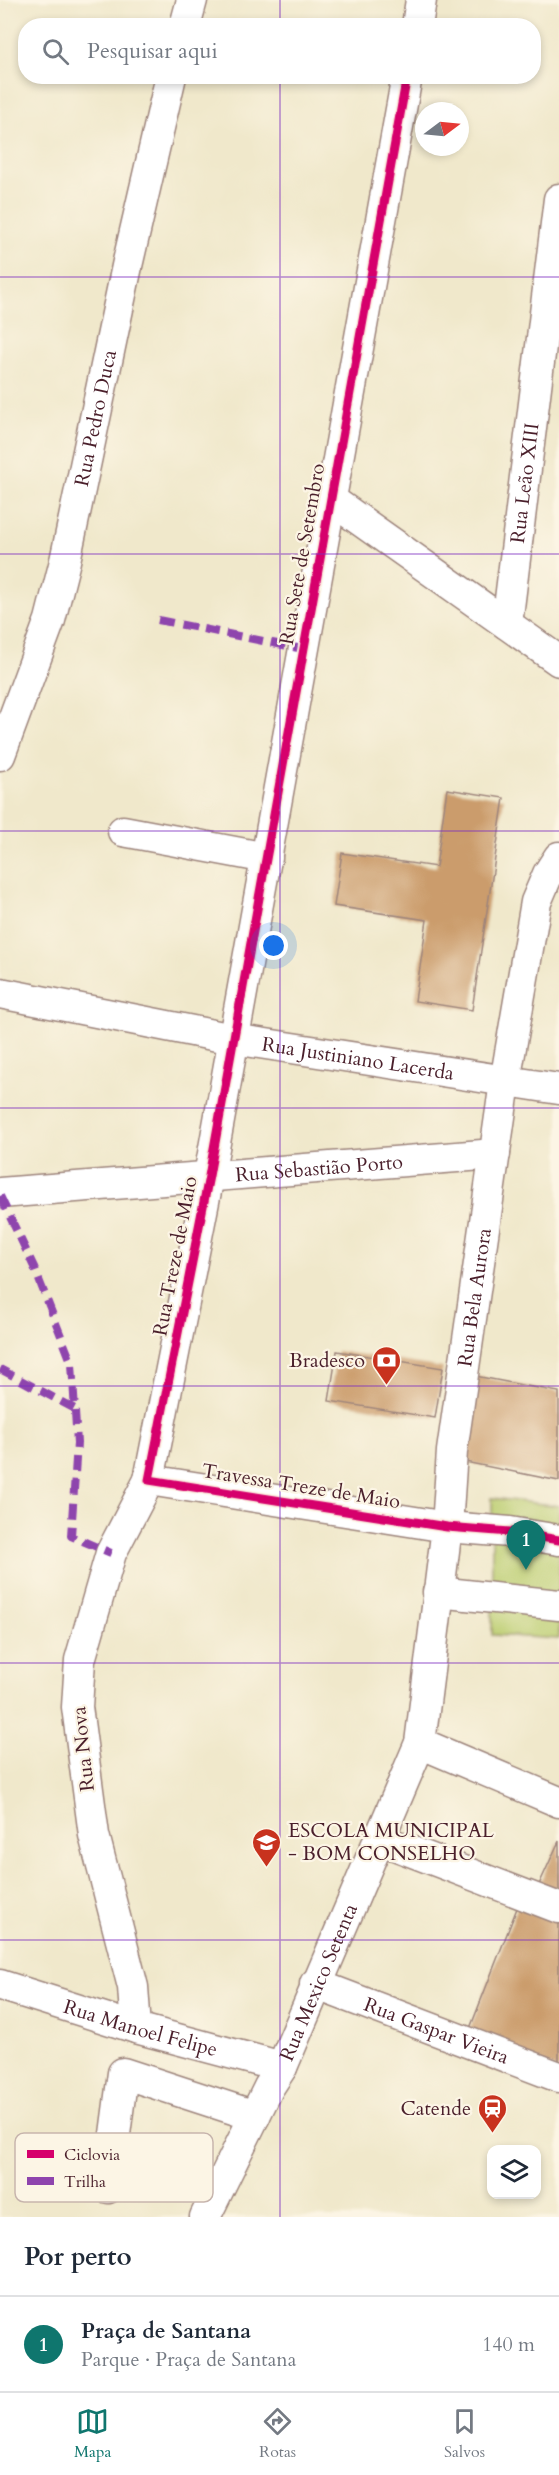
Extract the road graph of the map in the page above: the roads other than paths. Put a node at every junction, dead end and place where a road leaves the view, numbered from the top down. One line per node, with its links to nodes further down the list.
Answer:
1 (192, 0): 3 (street)
2 (421, 0): 4 (street)
3 (187, 18)
4 (418, 18)
5 (169, 84): 11 (street, Rua Pedro Duca)
6 (406, 84): 8 (street, Rua Sete de Setembro)
7 (559, 199): 9 (street, Rua Leão XIII)
8 (330, 499): 9 (street); 14 (street, Rua Sete de Setembro)
9 (507, 624): 10 (street)
10 (559, 661)
11 (0, 755)
12 (123, 831): 14 (street)
13 (559, 857): 17 (street, Rua Bela Aurora)
14 (267, 858): 16 (street, Rua Sete de Setembro)
15 (0, 993): 16 (street, Rua Justiniano Lacerda)
16 (233, 1039): 17 (street, Rua Justiniano Lacerda); 20 (street, Rua Treze de Maio)
17 (505, 1082): 18 (street, Rua Justiniano Lacerda); 19 (street, Rua Bela Aurora)
18 (559, 1089)
19 (495, 1154): 20 (street, Rua Sebastião Porto); 23 (street, Rua Bela Aurora)
20 (210, 1176): 21 (street, Rua Sebastião Porto); 22 (street, Rua Treze de Maio)
21 (0, 1193)
22 (149, 1480): 23 (street, Travessa Treze de Maio); 33 (street, Rua Nova)
23 (447, 1527): 24 (street, Travessa Treze de Maio); 25 (street, Rua Bela Aurora)
24 (559, 1540)
25 (438, 1592): 26 (street); 27 (street, Rua Bela Aurora)
26 (559, 1605)
27 (420, 1743): 28 (street); 29 (street, Rua Mexico Setenta)
28 (559, 1802)
29 (379, 1839): 30 (street); 31 (street, Rua Mexico Setenta)
30 (559, 1908)
31 (315, 1984): 34 (street, Rua Mexico Setenta); 35 (street, Rua Gaspar Vieira)
32 (0, 1985): 33 (street, Rua Manoel Felipe)
33 (136, 2028): 34 (street, Rua Manoel Felipe)
34 (282, 2067): 36 (street, Rua Mexico Setenta)
35 (559, 2077)
36 (255, 2116): 37 (street); 38 (street, Rua Mexico Setenta)
37 (115, 2133)
38 (213, 2201)
39 (212, 2202): 40 (street, Rua Mexico Setenta)
40 (205, 2217)

